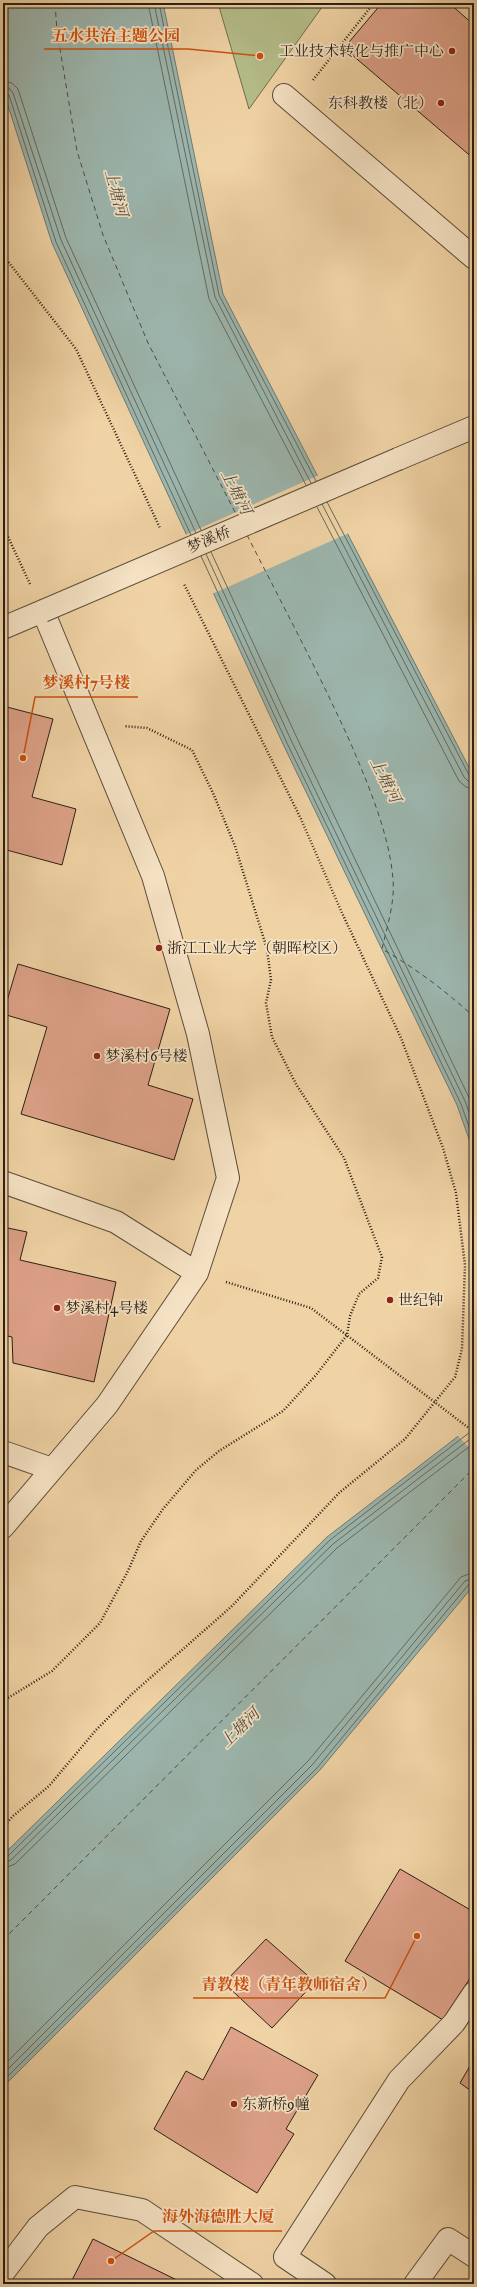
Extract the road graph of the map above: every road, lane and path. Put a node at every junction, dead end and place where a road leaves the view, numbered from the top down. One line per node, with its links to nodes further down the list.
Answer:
1 (374, 3): 2 (path)
2 (289, 99): 4 (street)
3 (3, 255): 7 (path)
4 (474, 258)
5 (474, 427): 9 (street, 梦溪桥, bridge)
6 (3, 526): 9 (path)
7 (162, 532)
8 (184, 583): 15 (path)
9 (43, 611): 10 (street, 梦溪桥); 11 (street)
10 (3, 628)
11 (88, 721): 13 (street); 14 (path)
12 (3, 1182): 13 (street)
13 (196, 1273): 14 (path); 18 (street)
14 (347, 1335): 15 (path); 20 (path)
15 (436, 1402): 16 (path); 21 (path)
16 (474, 1432)
17 (3, 1452): 18 (street)
18 (52, 1469): 19 (street)
19 (3, 1526)
20 (3, 1702)
21 (3, 1828)
22 (474, 1993): 26 (street)
23 (474, 2256): 27 (street)
24 (3, 2273): 25 (street)
25 (252, 2284)
26 (325, 2284)
27 (415, 2284)

